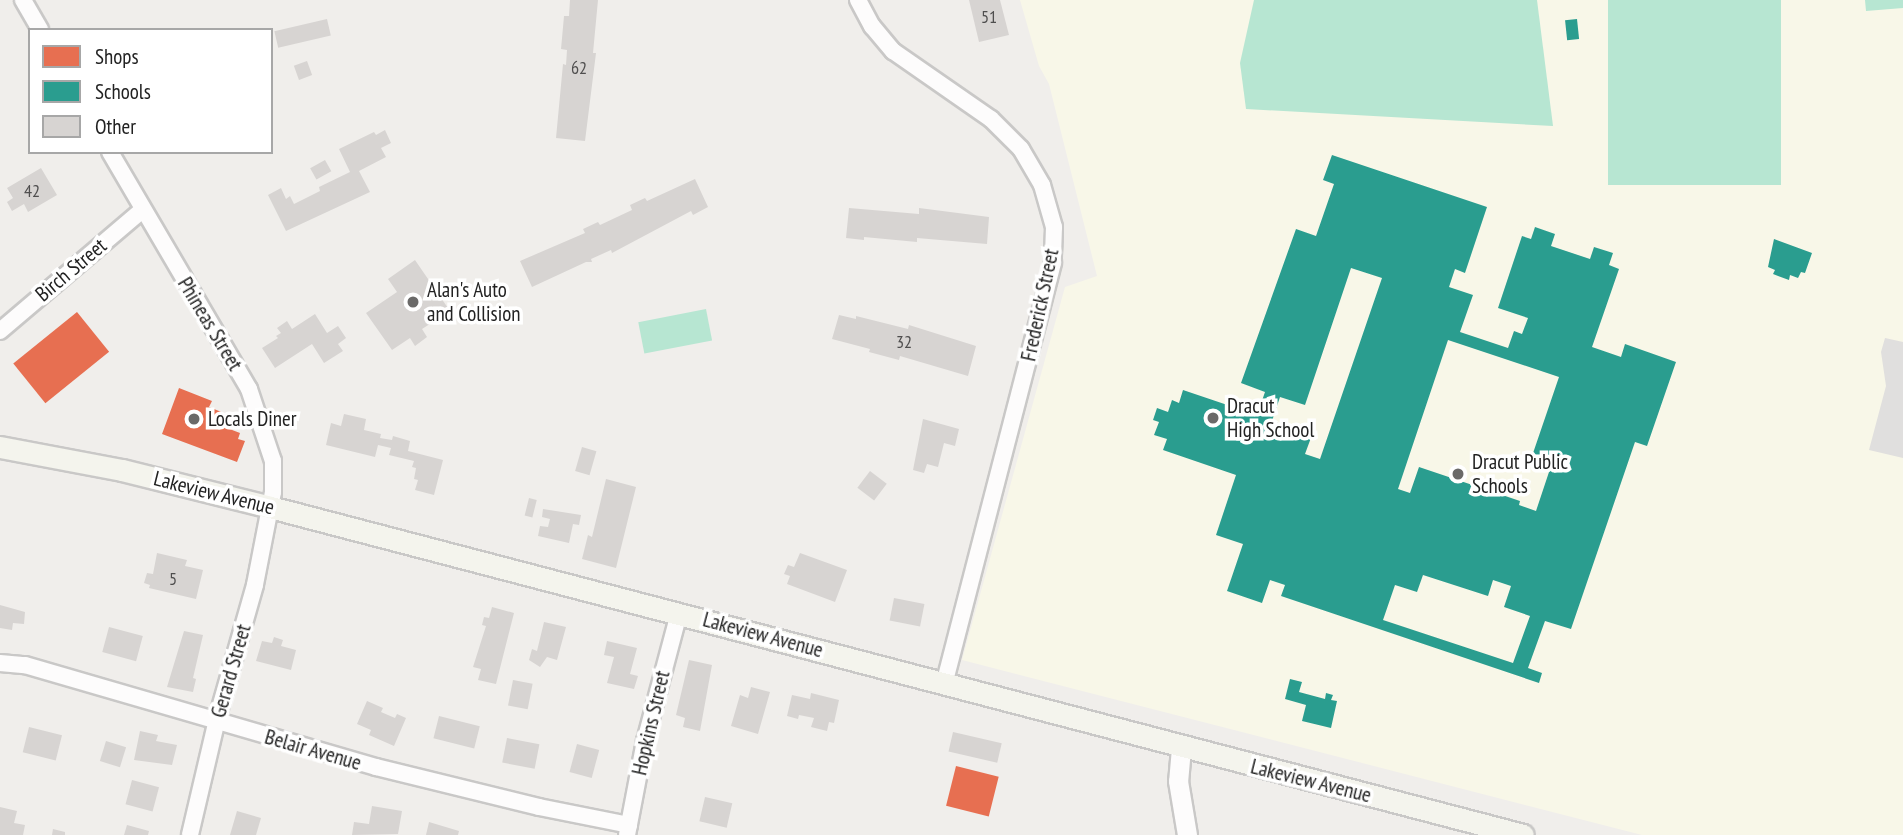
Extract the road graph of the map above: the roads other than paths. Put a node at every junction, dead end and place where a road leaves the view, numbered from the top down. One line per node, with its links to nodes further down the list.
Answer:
1 (23, 0): 3 (street)
2 (858, 0): 11 (street, Frederick Street)
3 (39, 28)
4 (111, 154): 5 (street, Phineas Street)
5 (142, 210): 6 (street, Birch Street); 8 (street, Phineas Street)
6 (0, 331)
7 (0, 447): 8 (main road, Lakeview Avenue)
8 (270, 507): 9 (main road, Lakeview Avenue); 12 (street, Gerard Street)
9 (678, 613): 11 (main road, Lakeview Avenue); 14 (street, Hopkins Street)
10 (0, 663): 12 (street, Belair Avenue)
11 (945, 682): 13 (main road, Lakeview Avenue)
12 (216, 723): 14 (street, Belair Avenue); 15 (street, Gerard Street)
13 (1181, 748): 16 (street); 17 (main road, Lakeview Avenue)
14 (628, 830)
15 (190, 835)
16 (1186, 835)
17 (1523, 835)

